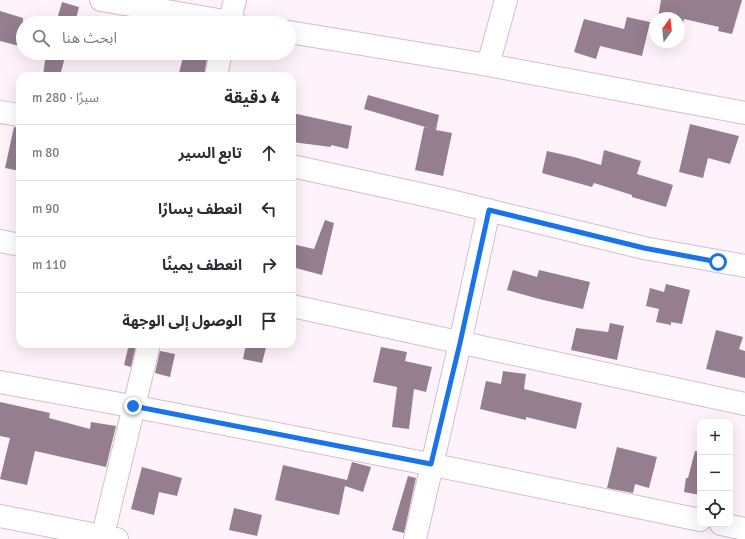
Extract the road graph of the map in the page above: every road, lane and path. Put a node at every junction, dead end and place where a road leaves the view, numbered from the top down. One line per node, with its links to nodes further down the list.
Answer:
1 (101, 0): 4 (street)
2 (235, 0): 5 (street)
3 (506, 0): 8 (street)
4 (191, 16)
5 (232, 16)
6 (296, 33): 8 (street)
7 (219, 60): 9 (street)
8 (488, 65): 12 (street)
9 (217, 72)
10 (0, 112): 11 (street)
11 (16, 114)
12 (745, 114)
13 (296, 167): 14 (street)
14 (489, 210): 17 (street); 19 (street)
15 (0, 241): 16 (street)
16 (16, 244)
17 (745, 266)
18 (296, 307): 19 (street)
19 (460, 343): 22 (street); 24 (street)
20 (148, 348): 23 (street)
21 (0, 382): 23 (street)
22 (745, 404)
23 (133, 406): 24 (street); 30 (street)
24 (431, 464): 26 (street); 31 (street)
25 (0, 516): 30 (street)
26 (697, 519)
27 (733, 526): 28 (street)
28 (745, 529)
29 (745, 532): 32 (street)
30 (107, 538)
31 (415, 539)
32 (744, 539)

